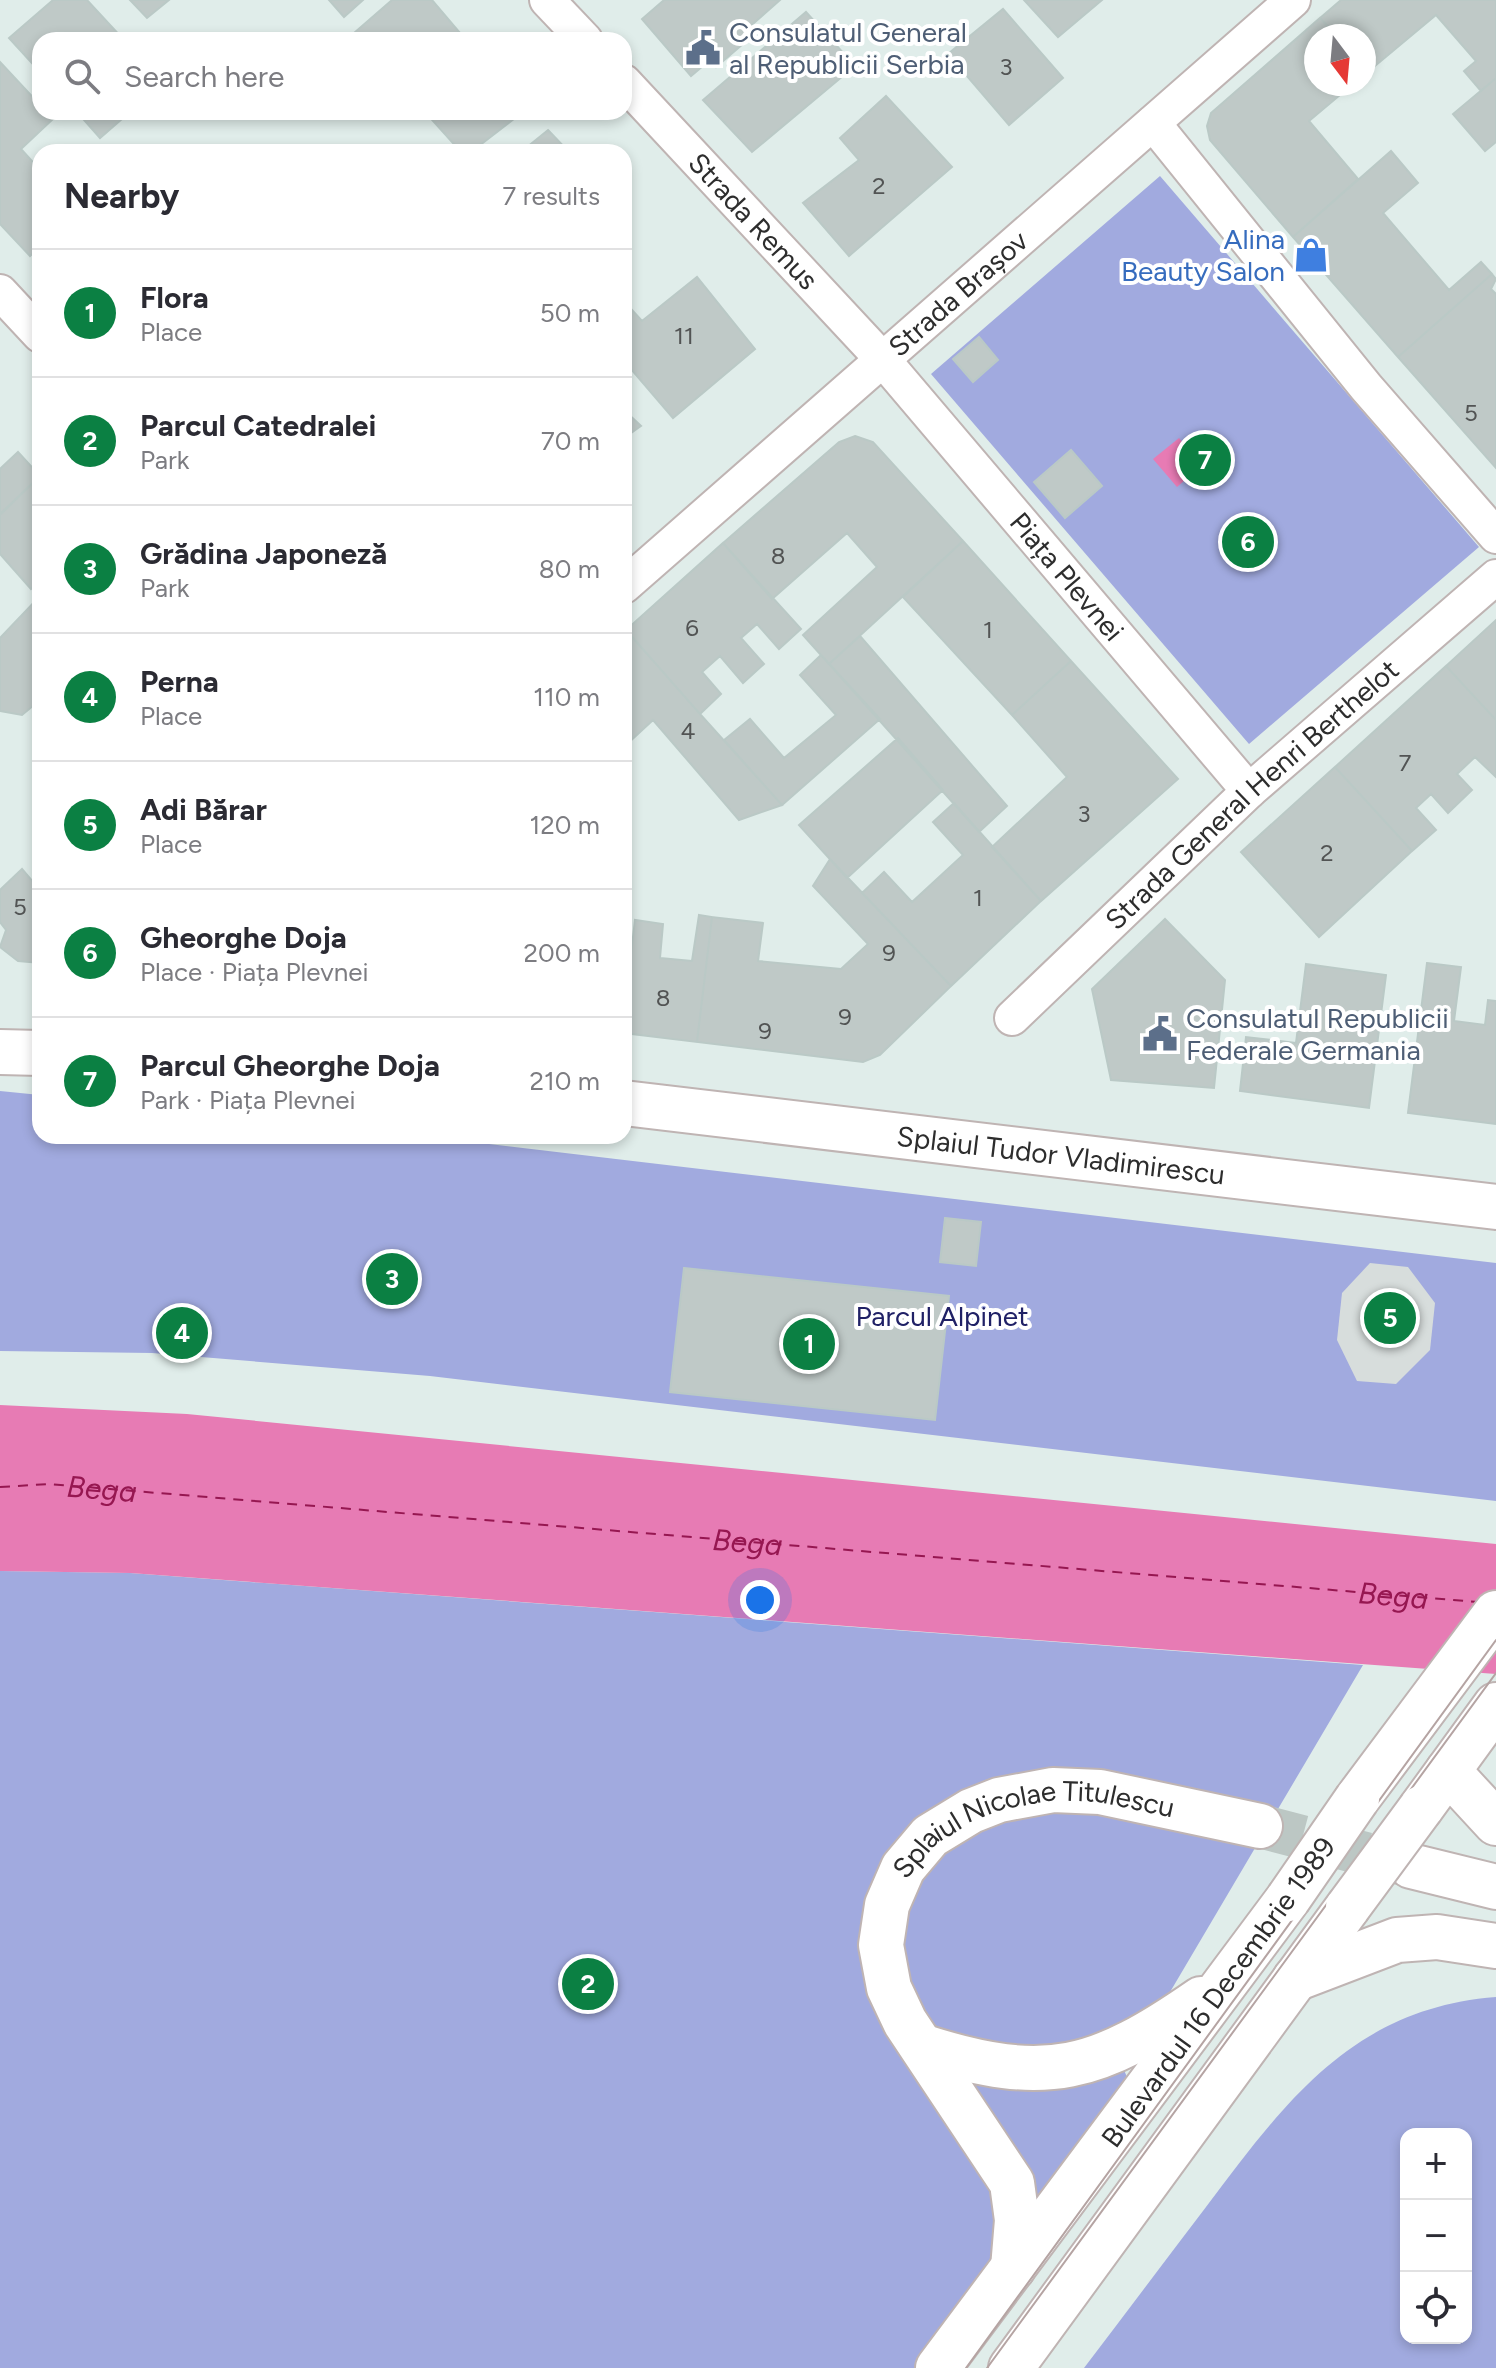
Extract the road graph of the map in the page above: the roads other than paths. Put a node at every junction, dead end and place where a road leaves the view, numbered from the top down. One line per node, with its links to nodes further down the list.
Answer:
1 (547, 0): 3 (street)
2 (1293, 0): 5 (street, Strada Brașov)
3 (577, 32)
4 (632, 91): 8 (street, Strada Remus)
5 (1153, 123): 8 (street, Strada Brașov); 9 (street)
6 (0, 292): 7 (street)
7 (32, 326)
8 (884, 361): 11 (street, Strada Brașov); 12 (street, Piața Plevnei)
9 (1496, 536)
10 (1496, 577): 12 (street, Strada General Henri Berthelot)
11 (632, 579)
12 (1249, 791): 13 (street, Strada General Henri Berthelot)
13 (1012, 1018)
14 (0, 1052): 15 (main road)
15 (32, 1053)
16 (632, 1104): 17 (main road, Splaiul Tudor Vladimirescu)
17 (1496, 1207)
18 (1496, 1613): 27 (main road, Bulevardul 16 Decembrie 1989, bridge)
19 (1496, 1705): 20 (main road, Bulevardul 16 Decembrie 1989)
20 (1456, 1759): 21 (main road); 26 (main road, Bulevardul 16 Decembrie 1989, bridge)
21 (1496, 1823)
22 (1260, 1826): 28 (main road, Splaiul Nicolae Titulescu)
23 (1411, 1866): 24 (main road)
24 (1496, 1887)
25 (1496, 1946): 26 (main road)
26 (1295, 1979): 31 (main road, Bulevardul 16 Decembrie 1989)
27 (1229, 1980): 28 (main road); 29 (main road, Bulevardul 16 Decembrie 1989)
28 (924, 2047): 29 (main road, Splaiul Nicolae Titulescu)
29 (1013, 2268): 30 (main road, Bulevardul 16 Decembrie 1989)
30 (938, 2368)
31 (1011, 2368)

